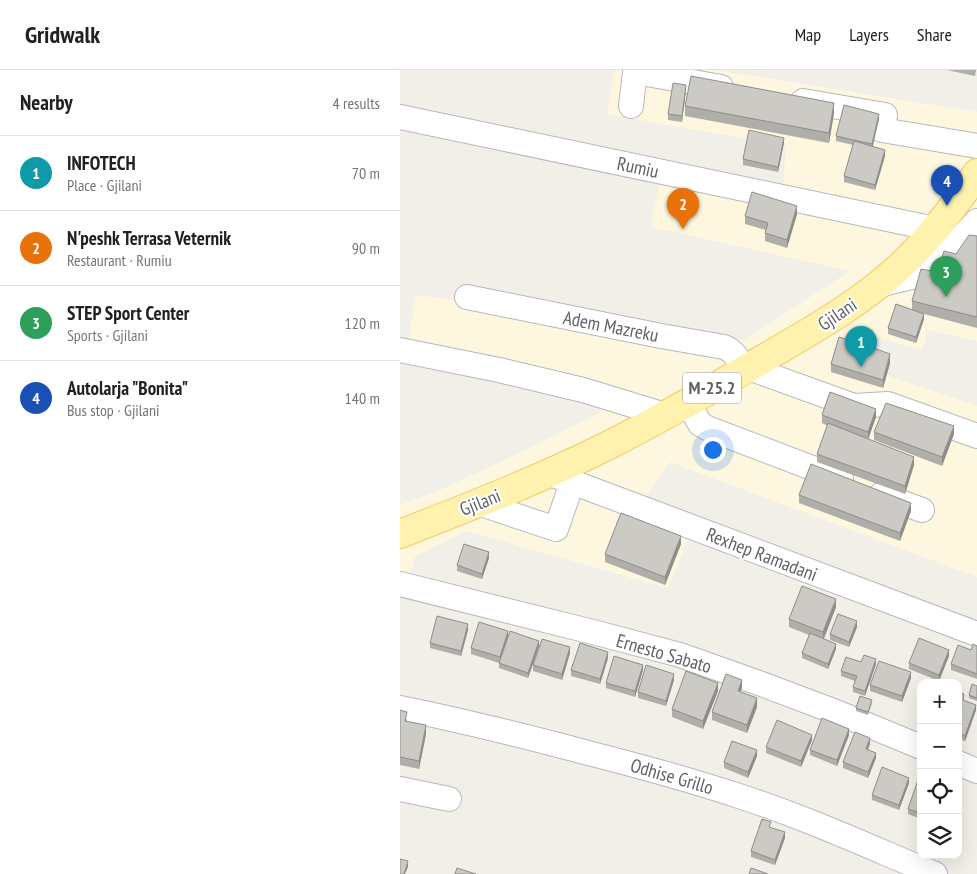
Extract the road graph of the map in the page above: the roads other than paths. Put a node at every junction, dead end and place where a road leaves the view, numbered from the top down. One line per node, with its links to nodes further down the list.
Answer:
1 (741, 90): 3 (street)
2 (780, 97): 5 (street)
3 (630, 106)
4 (400, 117): 8 (street, Rumiu)
5 (977, 146)
6 (977, 173): 8 (main road, Gjilani / M-25.2)
7 (977, 221): 8 (street)
8 (939, 238): 11 (main road, Gjilani / M-25.2)
9 (467, 297): 11 (street, Adem Mazreku)
10 (400, 350): 12 (street)
11 (747, 369): 12 (main road, Gjilani / M-25.2); 13 (street)
12 (677, 408): 14 (main road, Gjilani / M-25.2); 16 (street)
13 (977, 436)
14 (560, 478): 15 (main road, Gjilani / M-25.2); 15 (street); 19 (street, Rexhep Ramadani)
15 (478, 503): 17 (main road, Gjilani / M-25.2)
16 (922, 510)
17 (400, 534)
18 (400, 584): 21 (street, Ernesto Sabato)
19 (977, 634)
20 (400, 708): 26 (street, Odhise Grillo)
21 (917, 745)
22 (962, 765): 23 (street)
23 (977, 771)
24 (400, 789): 25 (street)
25 (449, 799)
26 (935, 874)

